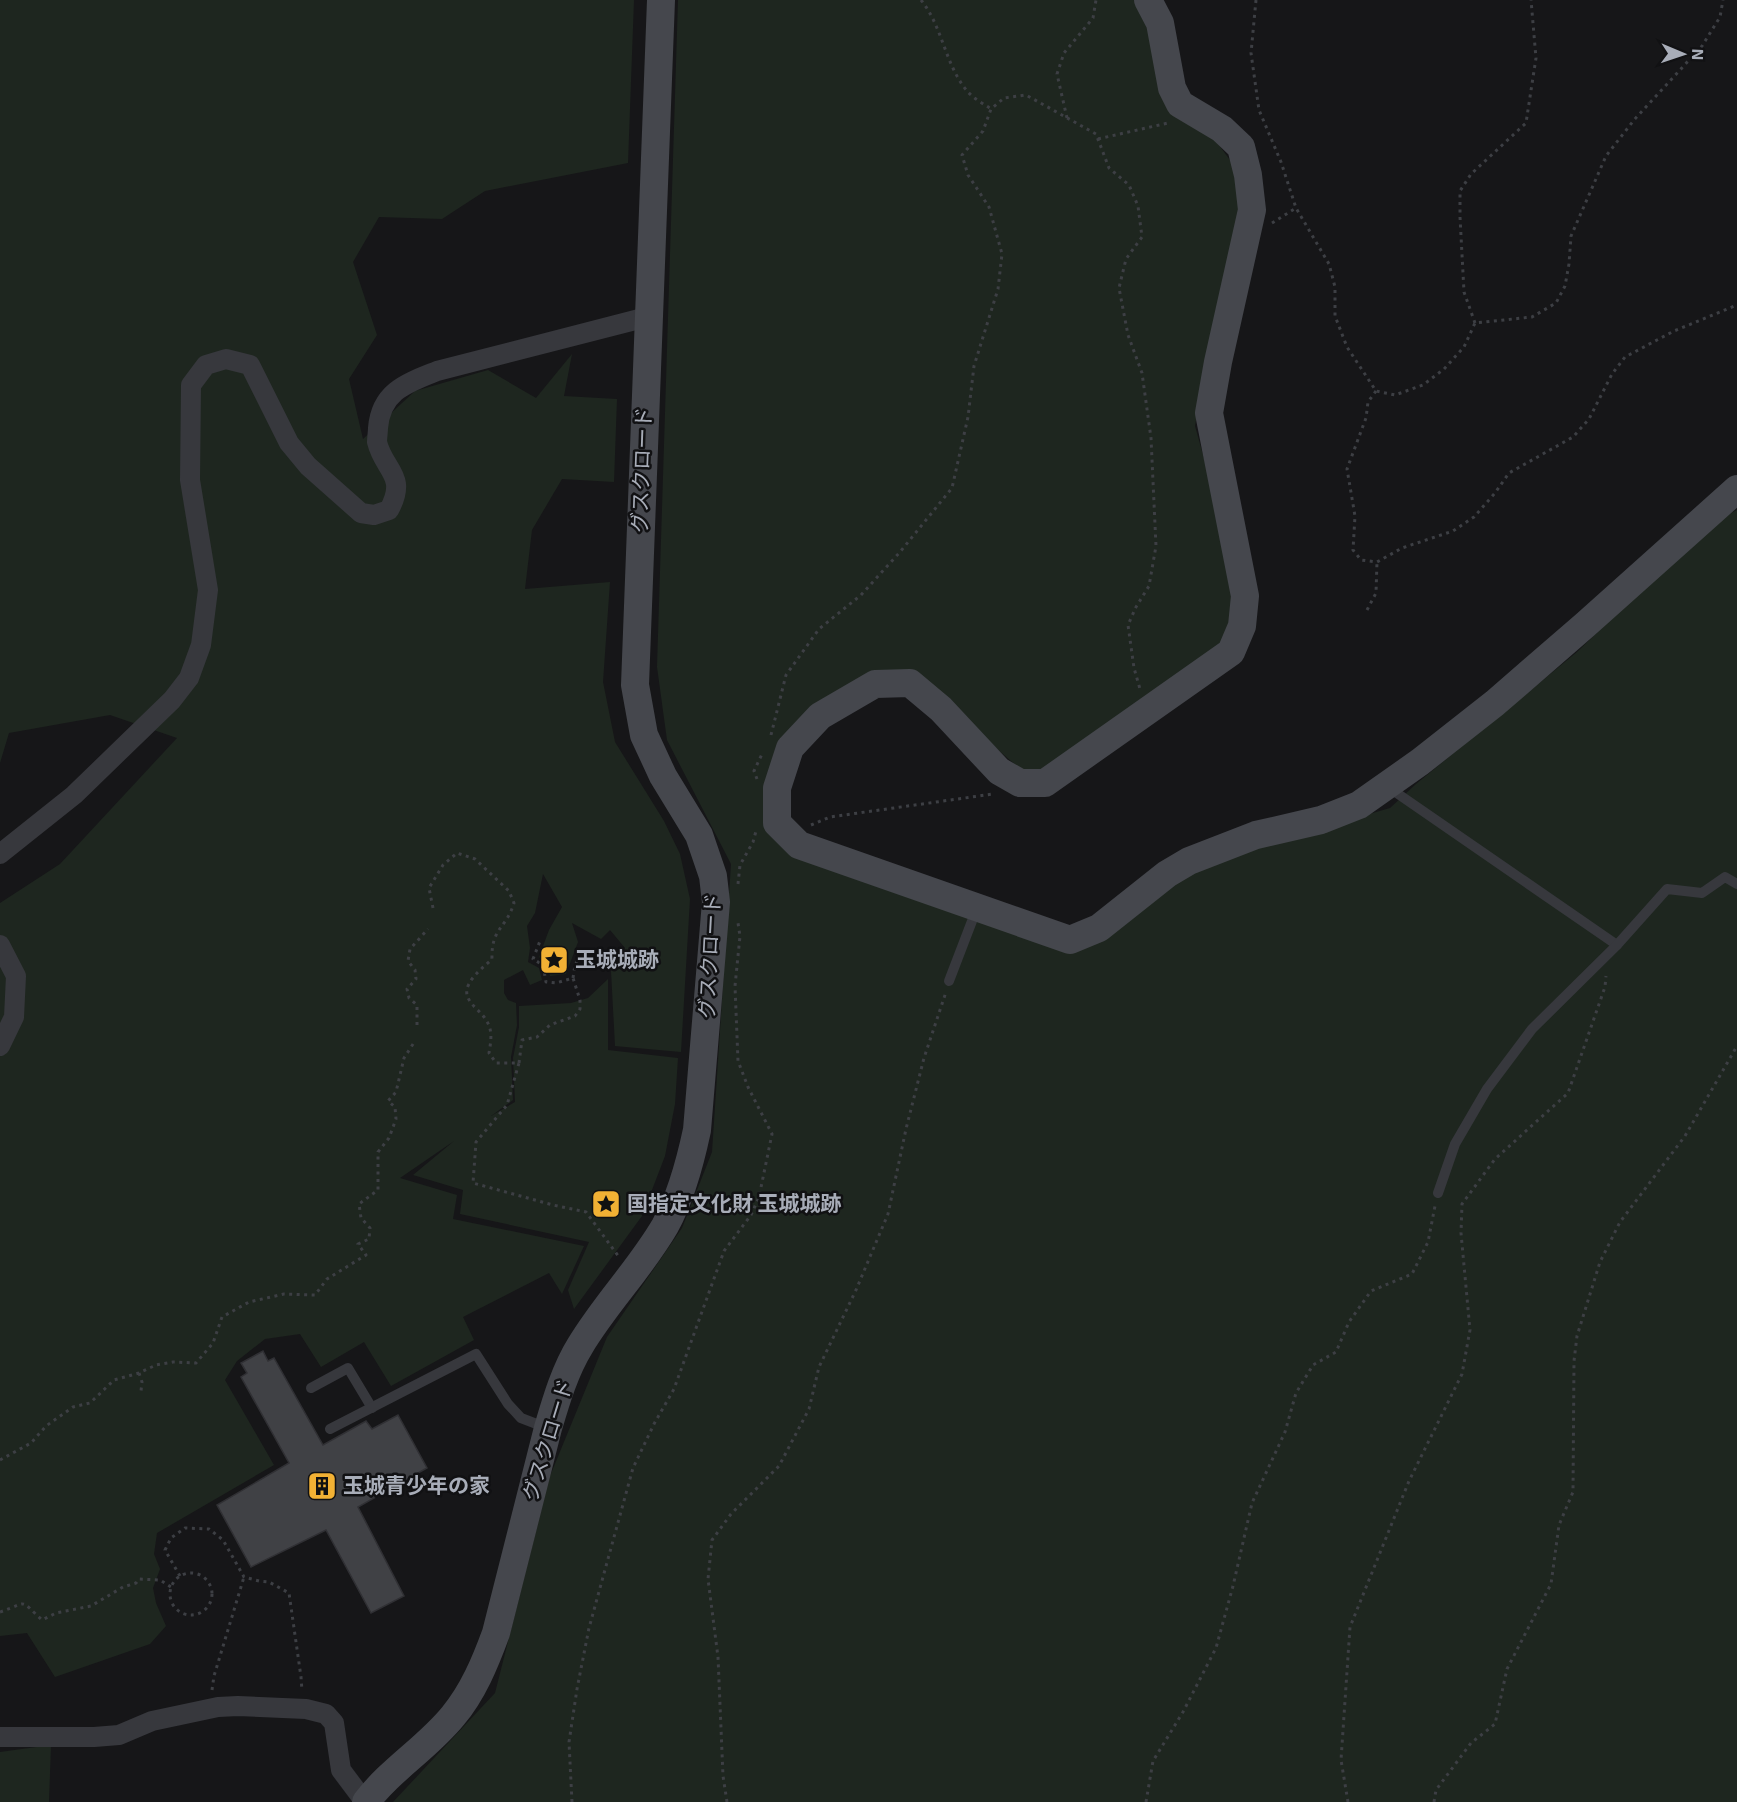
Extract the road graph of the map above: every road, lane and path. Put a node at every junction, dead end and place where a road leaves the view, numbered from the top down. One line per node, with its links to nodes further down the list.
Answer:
1 (661, 0): 13 (street, グスクロード)
2 (921, 0): 8 (path)
3 (1096, 0): 10 (path)
4 (1148, 0): 9 (street)
5 (1256, 0): 15 (path)
6 (1531, 0): 14 (path)
7 (1724, 0): 14 (path)
8 (991, 110): 10 (path); 20 (path)
9 (1199, 115): 11 (path); 19 (street)
10 (1067, 118): 11 (path)
11 (1098, 139): 19 (path)
12 (1737, 305): 17 (path)
13 (647, 317): 24 (street); 44 (street, グスクロード)
14 (1475, 323): 15 (path)
15 (1376, 391): 17 (path)
16 (1737, 489): 22 (street)
17 (1377, 562): 18 (path)
18 (1366, 610)
19 (1143, 714): 21 (street)
20 (757, 780)
21 (1020, 783): 23 (path); 23 (street)
22 (1386, 786): 28 (street); 33 (lane)
23 (783, 824): 26 (path); 28 (street)
24 (0, 854)
25 (1737, 884): 33 (lane)
26 (737, 887)
27 (433, 908): 42 (path)
28 (977, 908): 37 (lane)
29 (738, 917): 60 (path)
30 (428, 929): 38 (path)
31 (540, 940): 36 (path)
32 (0, 945): 40 (street)
33 (1617, 945): 35 (lane)
34 (583, 951): 36 (path)
35 (1607, 955): 43 (lane); 63 (path)
36 (573, 978): 42 (path)
37 (949, 981): 61 (path)
38 (417, 1025)
39 (415, 1041): 45 (path)
40 (0, 1046)
41 (1737, 1046): 64 (path)
42 (519, 1063): 44 (path)
43 (1438, 1193): 62 (path)
44 (638, 1268): 49 (street, グスクロード)
45 (139, 1373): 47 (path); 51 (path)
46 (311, 1388): 48 (lane)
47 (141, 1391)
48 (372, 1408): 49 (lane); 50 (lane)
49 (548, 1428): 59 (street, グスクロード)
50 (330, 1430)
51 (0, 1460)
52 (180, 1576): 53 (path); 54 (path); 54 (path)
53 (244, 1577): 56 (path); 57 (path)
54 (171, 1587): 55 (path)
55 (0, 1612)
56 (210, 1709): 57 (street); 58 (street)
57 (302, 1709): 59 (street)
58 (0, 1737)
59 (366, 1802)
60 (572, 1802)
61 (727, 1802)
62 (1146, 1802)
63 (1348, 1802)
64 (1434, 1802)

